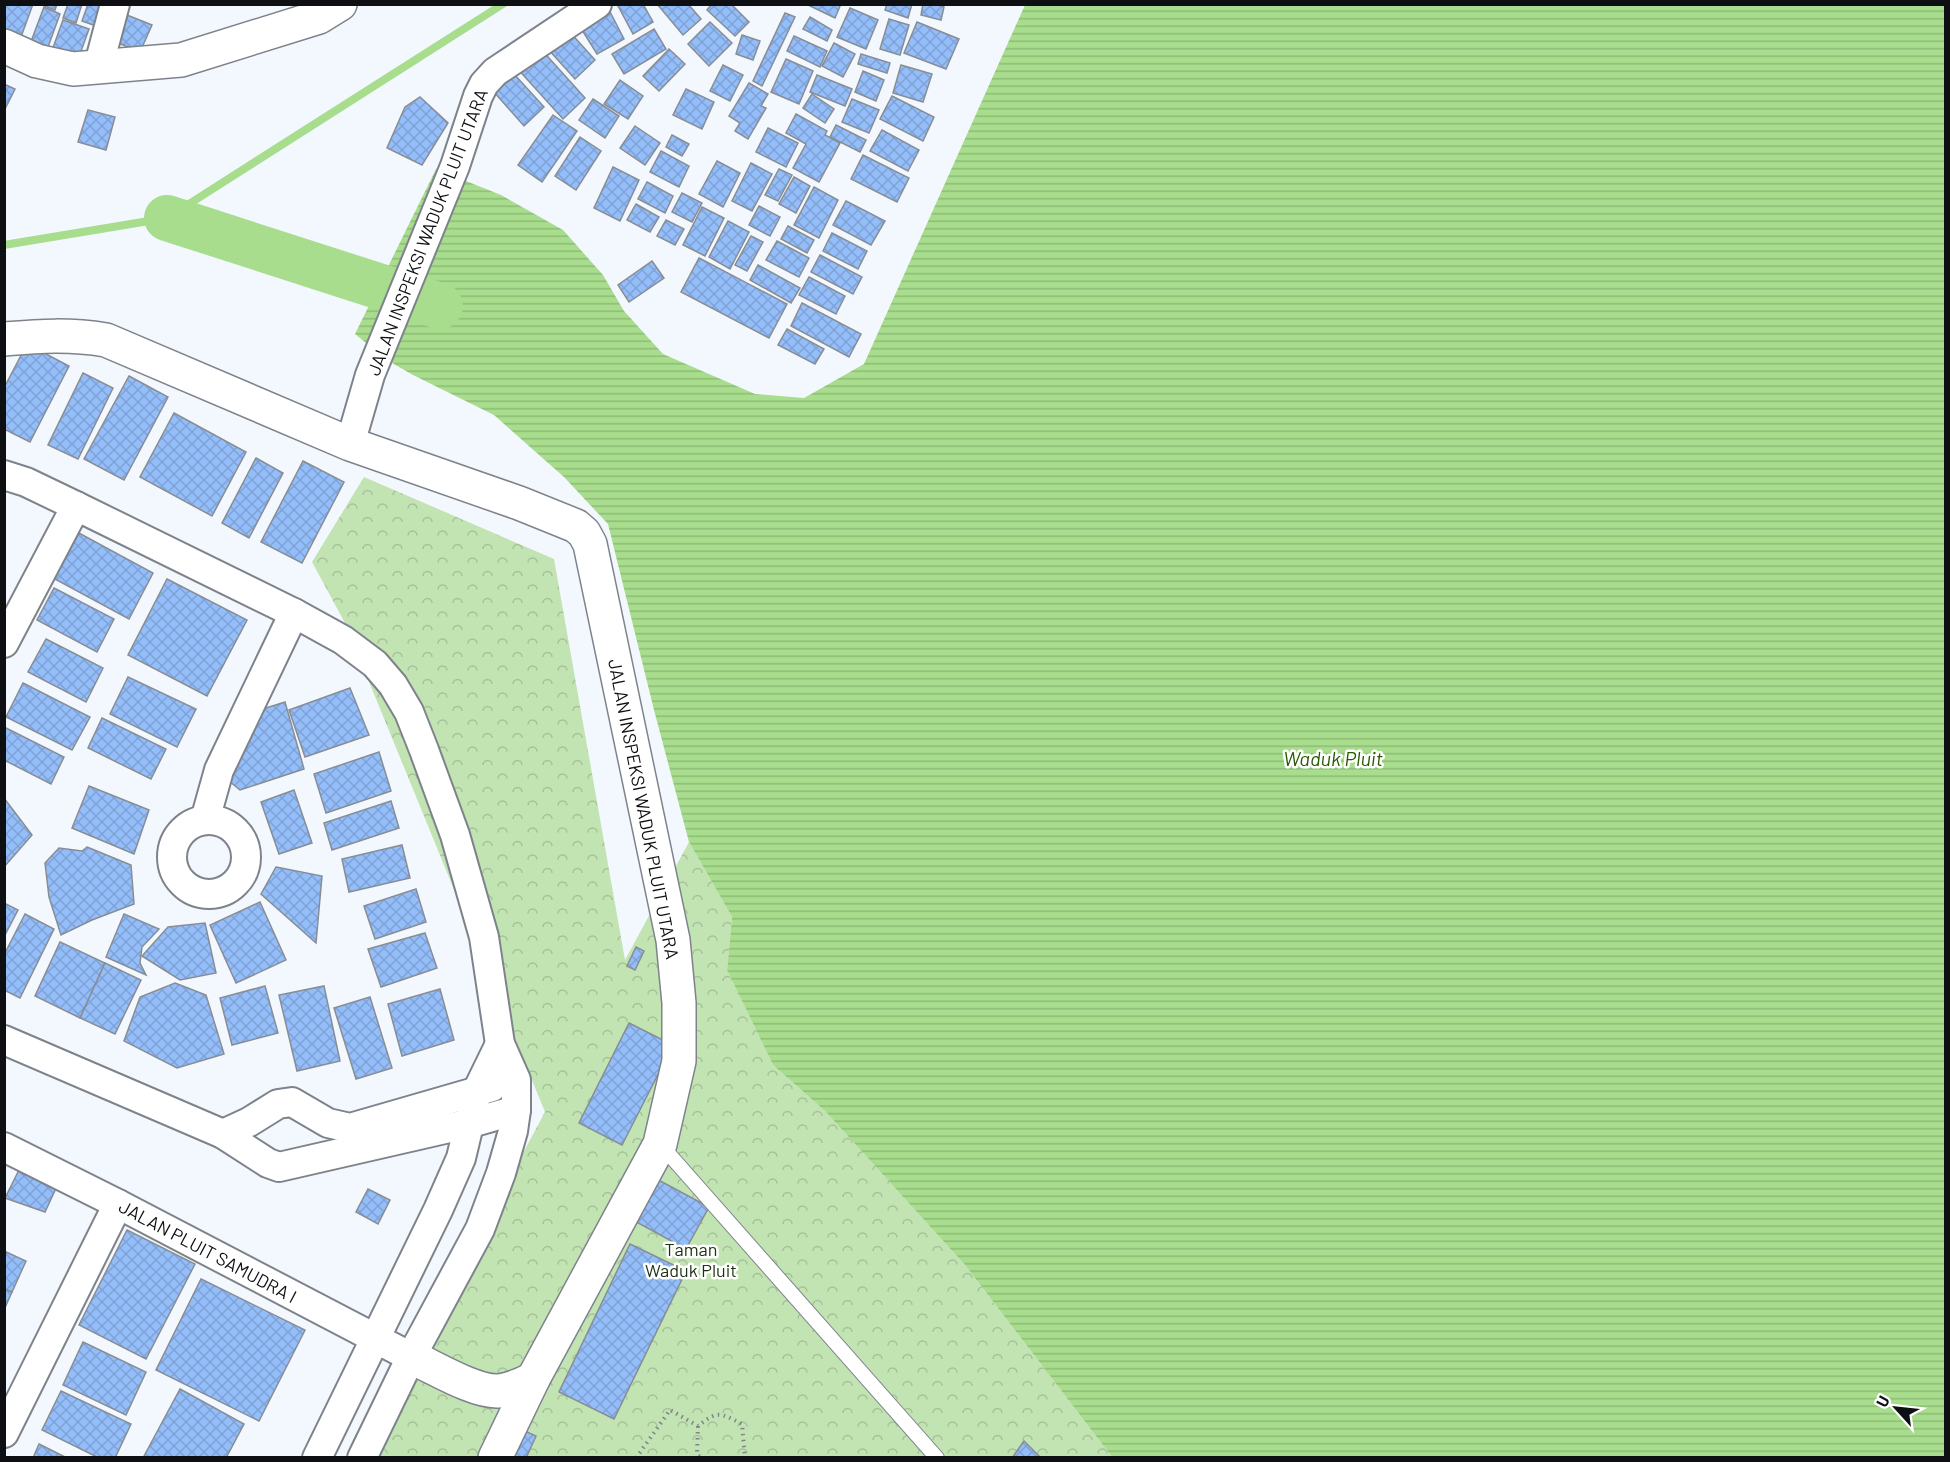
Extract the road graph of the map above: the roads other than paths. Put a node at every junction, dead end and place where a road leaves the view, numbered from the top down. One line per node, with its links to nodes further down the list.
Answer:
1 (115, 4): 5 (street)
2 (340, 4): 5 (street)
3 (597, 4): 7 (street, JALAN INSPEKSI WADUK PLUIT UTARA)
4 (4, 46): 5 (street)
5 (98, 68)
6 (4, 339): 7 (street, JALAN INSPEKSI WADUK PLUIT UTARA)
7 (350, 444): 21 (street, JALAN INSPEKSI WADUK PLUIT UTARA)
8 (4, 475): 9 (street)
9 (76, 506): 10 (street); 11 (street)
10 (294, 613): 12 (street); 14 (street)
11 (4, 643)
12 (205, 820)
13 (4, 1040): 20 (street)
14 (500, 1044): 15 (street); 16 (street)
15 (516, 1080): 16 (street); 17 (street)
16 (477, 1091): 18 (street); 19 (street)
17 (516, 1110): 19 (street); 26 (street)
18 (328, 1123): 20 (street); 23 (street)
19 (471, 1123): 23 (street); 25 (street)
20 (223, 1134): 23 (street)
21 (660, 1144): 27 (street, JALAN INSPEKSI WADUK PLUIT UTARA); 32 (lane)
22 (4, 1147): 24 (street, JALAN PLUIT SAMUDRA I)
23 (337, 1155)
24 (118, 1204): 25 (street, JALAN PLUIT SAMUDRA I); 28 (street)
25 (374, 1338): 26 (street, JALAN PLUIT SAMUDRA I); 29 (street)
26 (434, 1368): 27 (street); 30 (street)
27 (533, 1379): 31 (street, JALAN INSPEKSI WADUK PLUIT UTARA)
28 (4, 1433)
29 (317, 1458)
30 (362, 1458)
31 (495, 1458)
32 (937, 1458)

